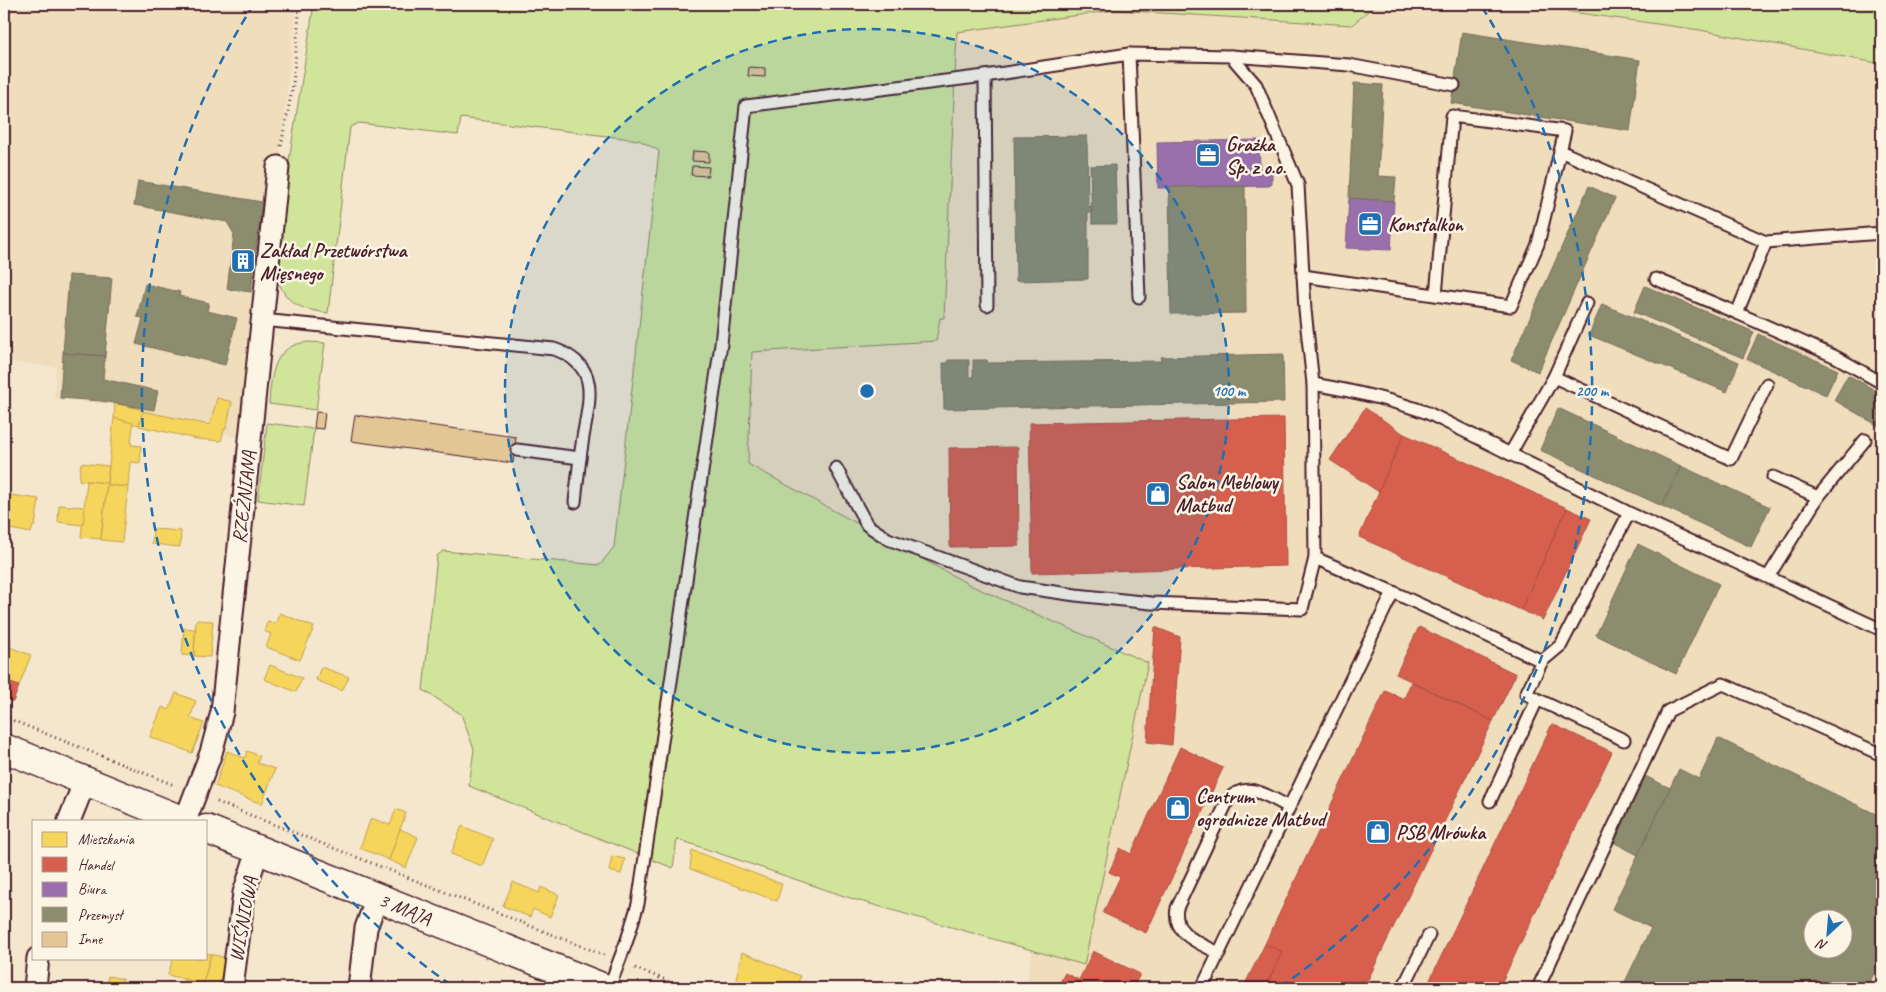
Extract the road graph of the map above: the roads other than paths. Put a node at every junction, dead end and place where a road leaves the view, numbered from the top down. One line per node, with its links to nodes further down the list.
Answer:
1 (1129, 54): 2 (lane); 3 (lane); 12 (lane)
2 (1231, 56): 4 (lane); 9 (lane)
3 (985, 76): 14 (lane); 56 (lane)
4 (1454, 85)
5 (1560, 151): 8 (lane); 11 (lane); 11 (lane)
6 (278, 167): 16 (street, RZEŹNIANA)
7 (1882, 233): 8 (lane)
8 (1766, 242): 15 (lane)
9 (1304, 276): 11 (lane); 19 (lane)
10 (1656, 279): 15 (lane)
11 (1436, 295)
12 (1138, 297)
13 (1587, 303): 17 (lane)
14 (987, 305)
15 (1736, 313): 18 (lane)
16 (262, 320): 24 (lane); 44 (street, RZEŹNIANA)
17 (1554, 377): 20 (lane); 23 (lane)
18 (1882, 383)
19 (1314, 384): 23 (lane); 30 (lane)
20 (1767, 384)
21 (1865, 440): 27 (lane)
22 (517, 450): 24 (lane)
23 (1510, 454): 29 (lane)
24 (580, 458): 28 (lane)
25 (836, 468): 30 (lane)
26 (1773, 477): 27 (lane)
27 (1818, 497): 31 (lane)
28 (575, 502)
29 (1630, 513): 31 (lane); 34 (lane)
30 (1315, 558): 32 (lane)
31 (1768, 577): 33 (lane)
32 (1393, 592): 34 (lane); 41 (lane)
33 (1882, 630)
34 (1542, 662): 35 (lane)
35 (1537, 700): 36 (lane); 40 (lane)
36 (1624, 740)
37 (4, 748): 39 (street)
38 (1882, 755): 59 (lane)
39 (85, 781): 42 (street); 43 (street)
40 (1490, 801)
41 (1289, 806): 49 (lane); 49 (lane)
42 (70, 820)
43 (182, 820)
44 (185, 820)
45 (208, 830): 46 (street, 3 MAJA)
46 (258, 850): 47 (street, 3 MAJA); 53 (street, WIŚNIOWA)
47 (377, 898): 51 (street, 3 MAJA); 54 (street)
48 (1429, 935): 58 (lane)
49 (1219, 953): 57 (lane)
50 (38, 960): 52 (street)
51 (557, 980): 55 (street, 3 MAJA)
52 (35, 988)
53 (232, 988)
54 (360, 988)
55 (604, 988)
56 (609, 988)
57 (1202, 988)
58 (1403, 988)
59 (1538, 988)

